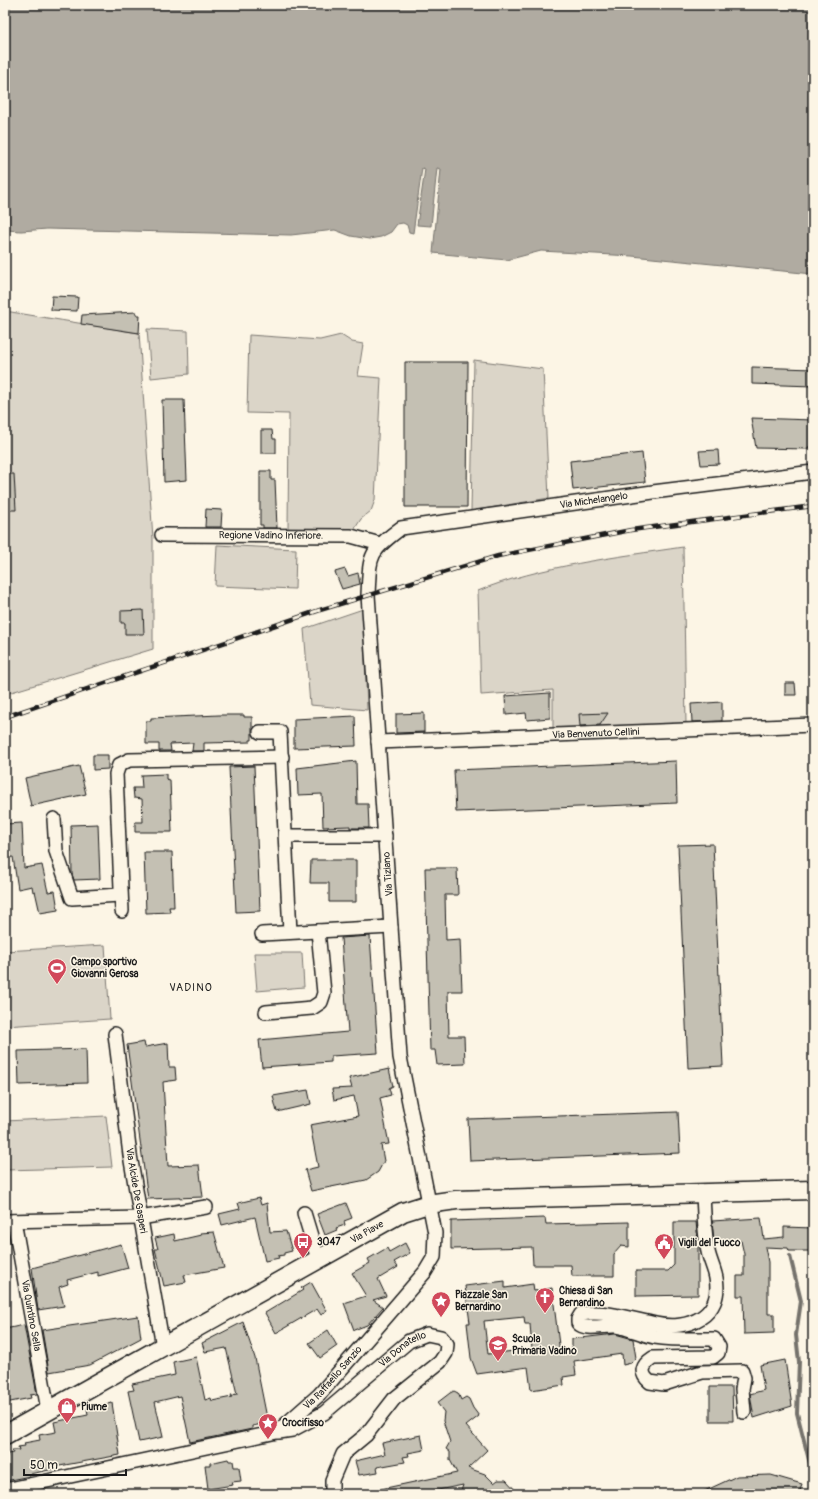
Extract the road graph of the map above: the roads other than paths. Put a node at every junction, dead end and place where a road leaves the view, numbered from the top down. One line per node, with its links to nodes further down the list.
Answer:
1 (813, 472): 3 (street, Via Michelangelo)
2 (162, 535): 3 (street, Regione Vadino Inferiore.)
3 (380, 544): 6 (street, Via Tiziano)
4 (813, 725): 6 (street, Via Benvenuto Cellini)
5 (260, 732): 7 (street)
6 (378, 742): 10 (street, Via Tiziano)
7 (282, 757): 9 (street); 11 (street)
8 (54, 819): 11 (street)
9 (286, 836): 10 (street); 15 (street)
10 (385, 836): 13 (street, Via Tiziano)
11 (120, 895): 12 (street)
12 (122, 911)
13 (392, 927): 14 (street); 21 (street, Via Tiziano)
14 (318, 931): 15 (street); 17 (street)
15 (290, 932): 16 (street)
16 (262, 934)
17 (266, 1012)
18 (115, 1034): 24 (street, Via Alcide De Gasperi)
19 (813, 1190): 20 (main road, Via Piave)
20 (702, 1194): 21 (main road, Via Piave); 29 (street)
21 (428, 1204): 26 (main road, Via Piave); 30 (street, Via Raffaello Sanzio)
22 (206, 1207): 24 (street)
23 (304, 1213): 26 (street)
24 (140, 1218): 25 (street); 27 (street, Via Alcide De Gasperi)
25 (10, 1221): 28 (street, Via Quintino Sella)
26 (318, 1260): 27 (main road, Via Piave)
27 (163, 1347): 28 (main road, Via Piave)
28 (48, 1410): 31 (main road, Via Piave)
29 (744, 1412)
30 (277, 1432): 32 (street, Via Raffaello Sanzio); 33 (street, Via Donatello)
31 (5, 1435)
32 (5, 1490)
33 (332, 1494)

